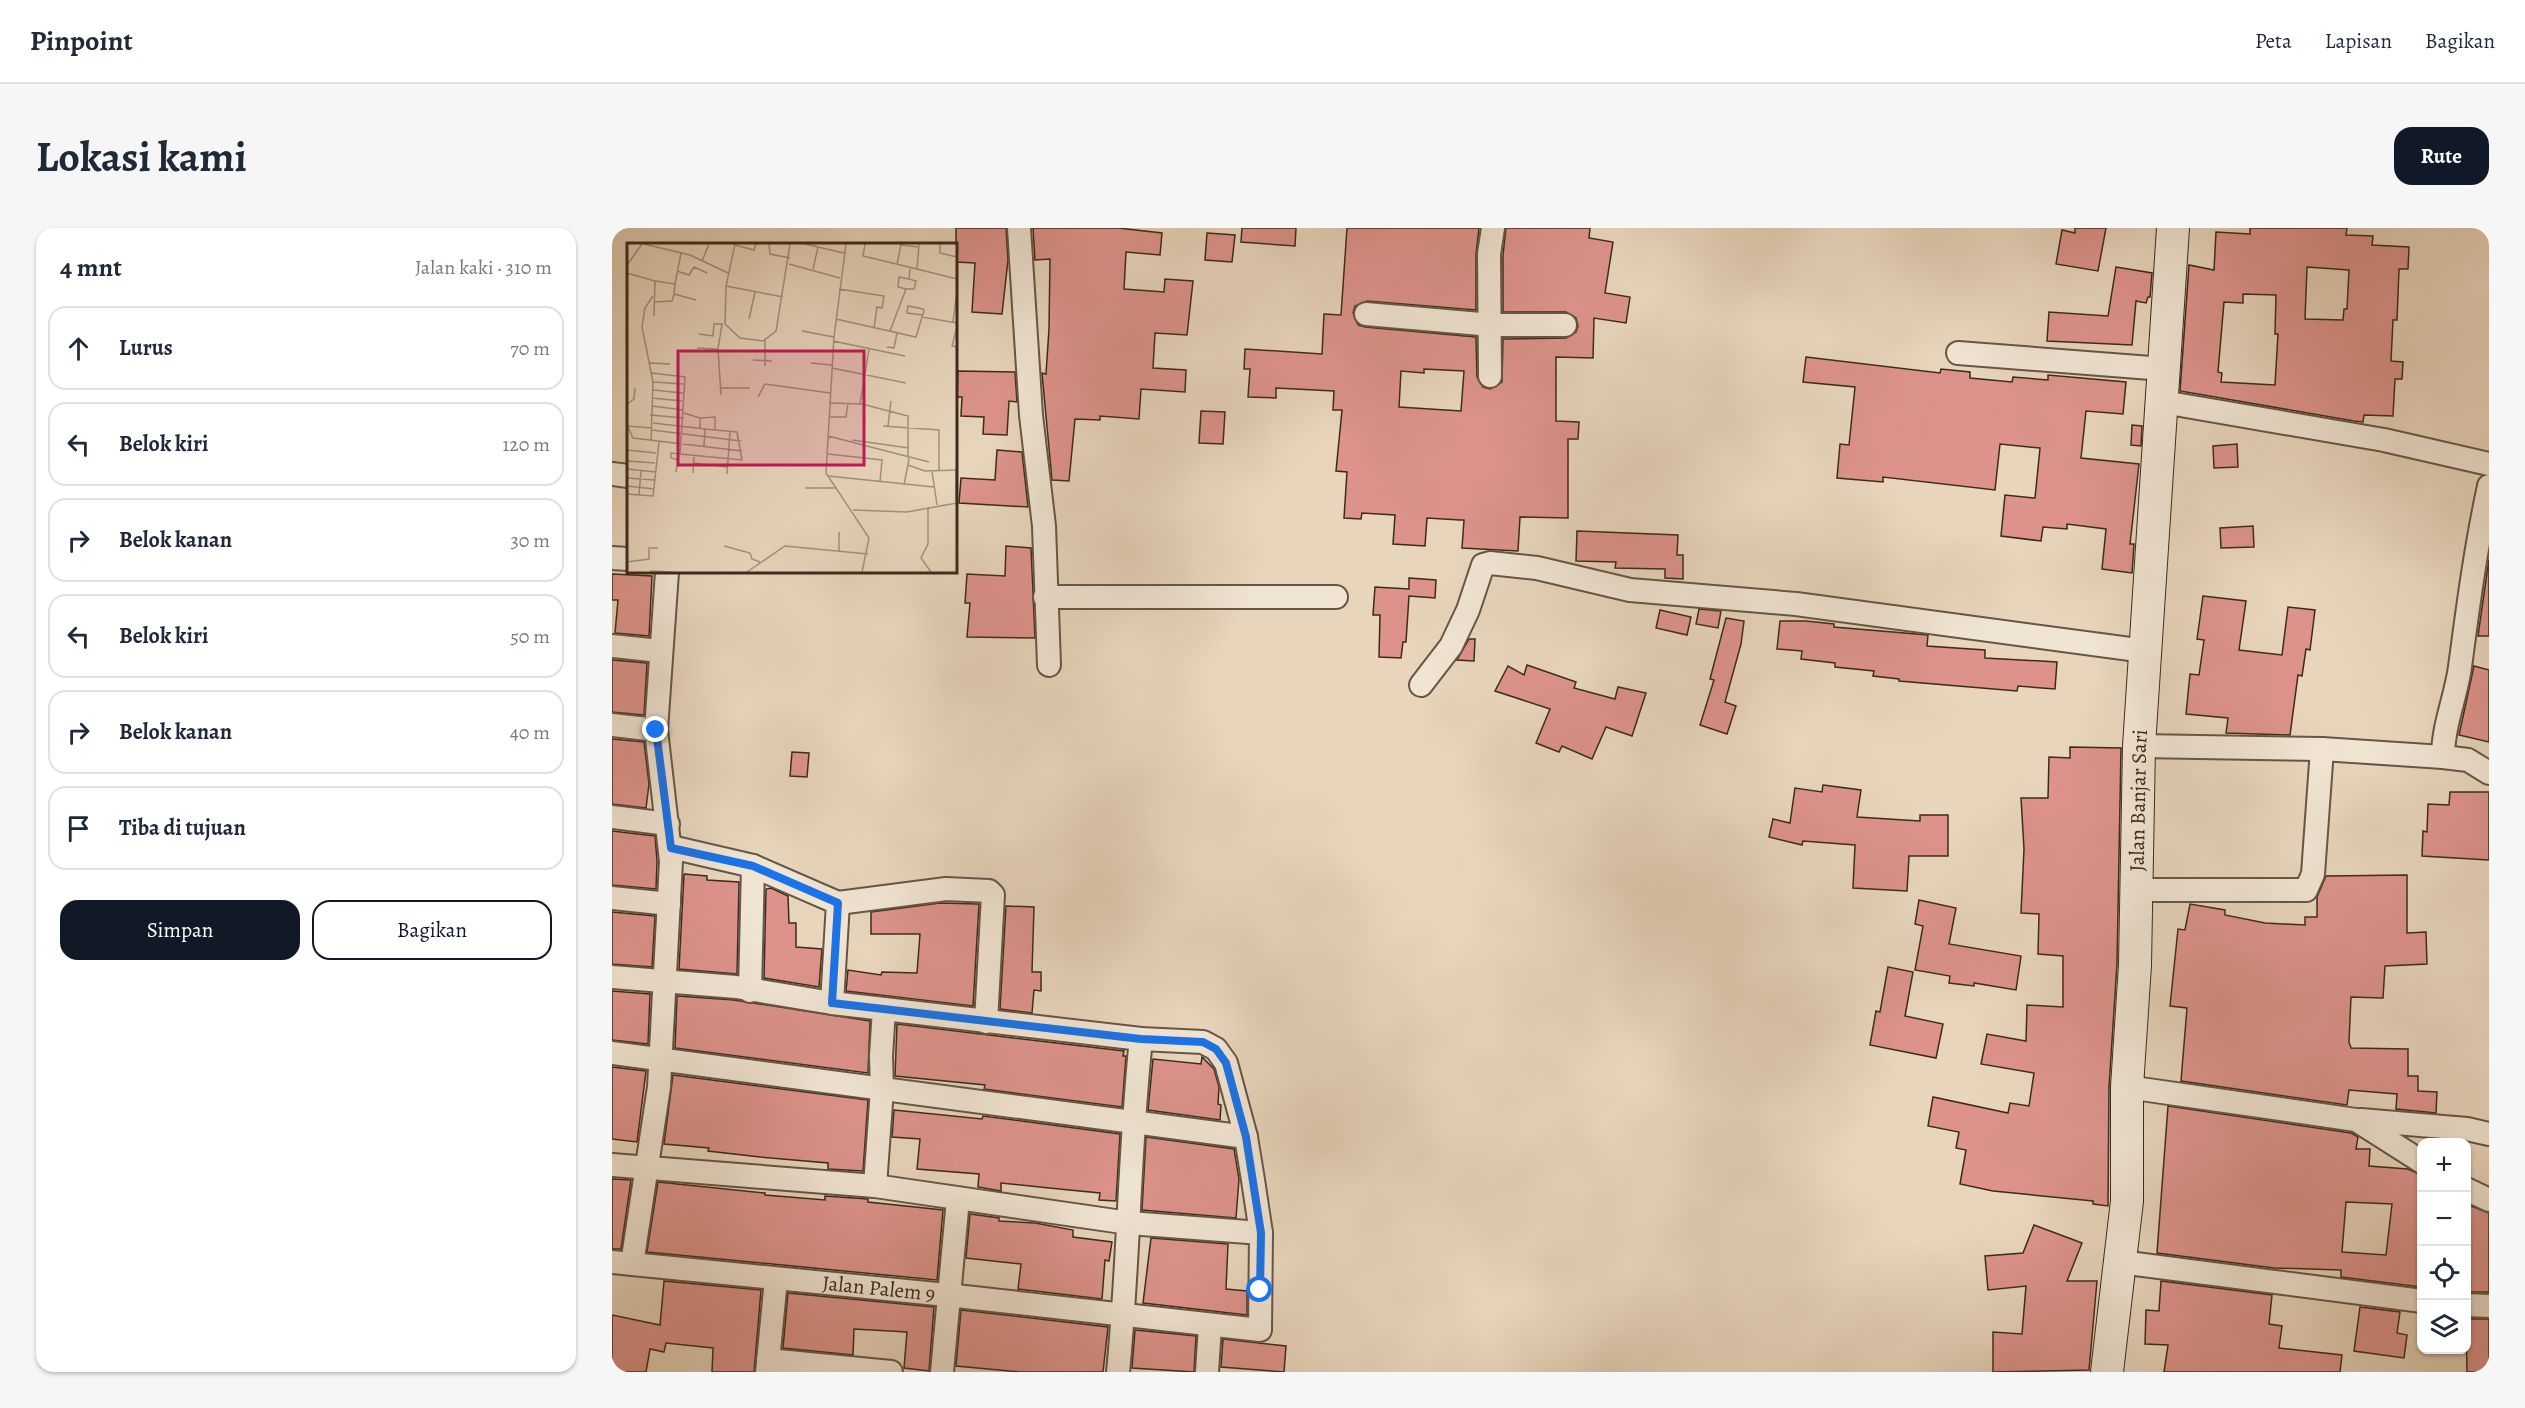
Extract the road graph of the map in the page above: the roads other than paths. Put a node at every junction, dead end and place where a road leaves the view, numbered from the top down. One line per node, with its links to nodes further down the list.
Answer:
1 (1019, 228): 18 (street)
2 (1493, 228): 5 (street)
3 (2173, 228): 8 (street, Jalan Banjar Sari)
4 (1366, 314): 5 (street)
5 (1492, 325): 6 (street); 9 (street)
6 (1565, 325)
7 (1958, 352): 8 (street)
8 (2164, 369): 10 (street, Jalan Banjar Sari)
9 (1490, 376)
10 (2163, 402): 11 (street); 22 (street, Jalan Banjar Sari)
11 (2489, 464)
12 (612, 474): 13 (street)
13 (627, 476)
14 (2489, 486): 29 (street)
15 (612, 558): 16 (street)
16 (627, 560)
17 (668, 573): 21 (street)
18 (1046, 597): 19 (street); 23 (street)
19 (1336, 597)
20 (612, 646): 21 (street)
21 (660, 651): 26 (street)
22 (2145, 651): 24 (street); 27 (street, Jalan Banjar Sari)
23 (1049, 665)
24 (1421, 685)
25 (612, 725): 26 (street)
26 (656, 730): 32 (street)
27 (2139, 746): 28 (street); 35 (street, Jalan Banjar Sari)
28 (2322, 749): 29 (street); 35 (street)
29 (2443, 757): 30 (street)
30 (2489, 773)
31 (612, 817): 32 (street)
32 (668, 824): 33 (street)
33 (671, 848): 34 (street); 38 (street)
34 (753, 866): 37 (street); 41 (street)
35 (2135, 890): 48 (street, Jalan Banjar Sari)
36 (612, 898): 38 (street)
37 (838, 903): 42 (street); 44 (street)
38 (669, 904): 40 (street)
39 (612, 977): 40 (street)
40 (664, 982): 41 (street); 47 (street)
41 (750, 991): 42 (street)
42 (832, 1003): 43 (street)
43 (885, 1009): 44 (street); 49 (street)
44 (986, 1022): 45 (street)
45 (1141, 1039): 51 (street); 53 (street)
46 (612, 1053): 47 (street)
47 (659, 1058): 49 (street); 56 (street)
48 (2127, 1086): 50 (street); 63 (street, Jalan Banjar Sari)
49 (882, 1089): 51 (street); 57 (street)
50 (2356, 1120): 52 (street); 54 (street)
51 (1132, 1123): 53 (street); 61 (street)
52 (2489, 1134)
53 (1246, 1137): 62 (street)
54 (2417, 1159)
55 (612, 1165): 56 (street)
56 (645, 1169): 57 (street); 64 (street)
57 (874, 1186): 59 (street)
58 (2471, 1191): 60 (street)
59 (958, 1199): 61 (street); 66 (street)
60 (2489, 1200)
61 (1129, 1223): 62 (street); 70 (street)
62 (1261, 1233): 71 (street, Jalan Palem 9)
63 (2120, 1262): 67 (street); 77 (street, Jalan Banjar Sari)
64 (622, 1263): 65 (street, Jalan Palem 9)
65 (776, 1279): 66 (street, Jalan Palem 9); 72 (street)
66 (947, 1295): 70 (street, Jalan Palem 9); 74 (street)
67 (2417, 1300)
68 (2471, 1305): 69 (street)
69 (2489, 1306)
70 (1123, 1314): 71 (street, Jalan Palem 9); 75 (street)
71 (1210, 1326): 76 (street)
72 (767, 1366): 73 (street)
73 (891, 1372)
74 (942, 1372)
75 (1118, 1372)
76 (1207, 1372)
77 (2107, 1372)

